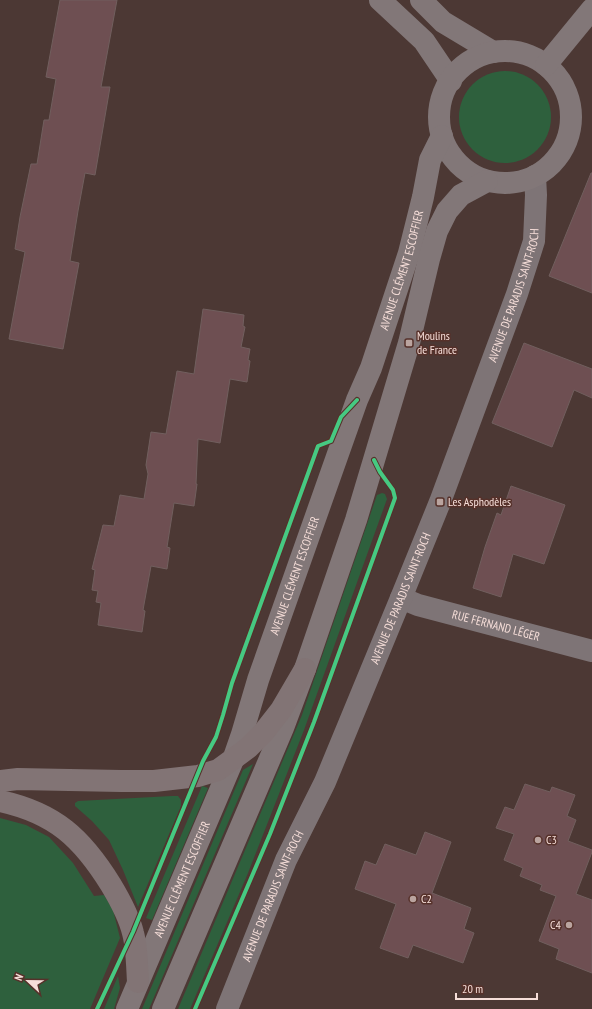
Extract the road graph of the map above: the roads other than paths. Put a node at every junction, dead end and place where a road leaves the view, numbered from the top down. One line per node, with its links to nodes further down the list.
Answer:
1 (380, 0): 6 (main road)
2 (421, 0): 4 (main road)
3 (592, 9): 5 (main road)
4 (493, 52): 5 (main road); 6 (main road)
5 (546, 65): 8 (main road)
6 (451, 81): 7 (main road)
7 (442, 136): 9 (main road); 13 (main road, AVENUE CLÉMENT ESCOFFIER)
8 (535, 176): 9 (main road); 10 (street, AVENUE DE PARADIS SAINT-ROCH)
9 (487, 180): 12 (main road, AVENUE CLÉMENT ESCOFFIER)
10 (401, 598): 11 (street, RUE FERNAND LÉGER); 19 (street, AVENUE DE PARADIS SAINT-ROCH)
11 (592, 651)
12 (305, 669): 13 (main road); 18 (main road, AVENUE CLÉMENT ESCOFFIER)
13 (233, 760): 14 (main road); 16 (main road, AVENUE CLÉMENT ESCOFFIER)
14 (0, 780)
15 (0, 802): 16 (main road)
16 (138, 982): 17 (main road, AVENUE CLÉMENT ESCOFFIER)
17 (127, 1009)
18 (163, 1009)
19 (227, 1009)

